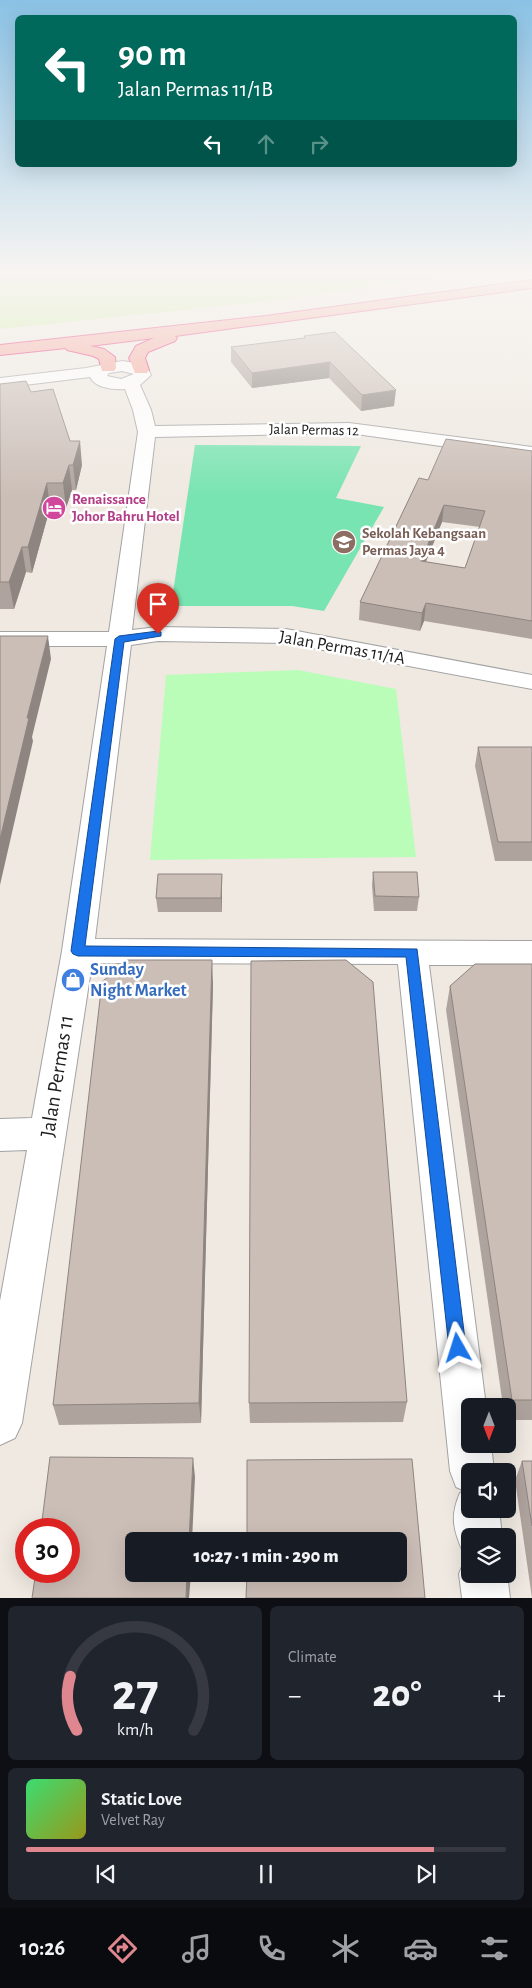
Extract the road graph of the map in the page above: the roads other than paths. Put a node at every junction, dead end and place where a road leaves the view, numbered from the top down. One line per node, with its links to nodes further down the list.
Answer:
1 (30, 348): 4 (highway)
2 (73, 348): 5 (highway)
3 (145, 348): 6 (highway)
4 (0, 350)
5 (105, 373): 6 (street); 7 (street)
6 (136, 376): 8 (street)
7 (0, 385)
8 (147, 432): 9 (street, Jalan Permas 12); 11 (street, Jalan Permas 11)
9 (532, 453)
10 (0, 639): 11 (street, Jalan Permas 11/1A)
11 (119, 639): 12 (street, Jalan Permas 11/1A); 13 (street, Jalan Permas 11)
12 (532, 682)
13 (78, 951): 14 (street); 17 (street, Jalan Permas 11)
14 (412, 952): 15 (street); 19 (street)
15 (532, 953)
16 (0, 1134): 17 (street)
17 (48, 1134): 18 (street, Jalan Permas 11)
18 (0, 1423)
19 (471, 1463)
20 (485, 1583): 21 (street)
21 (486, 1598)

